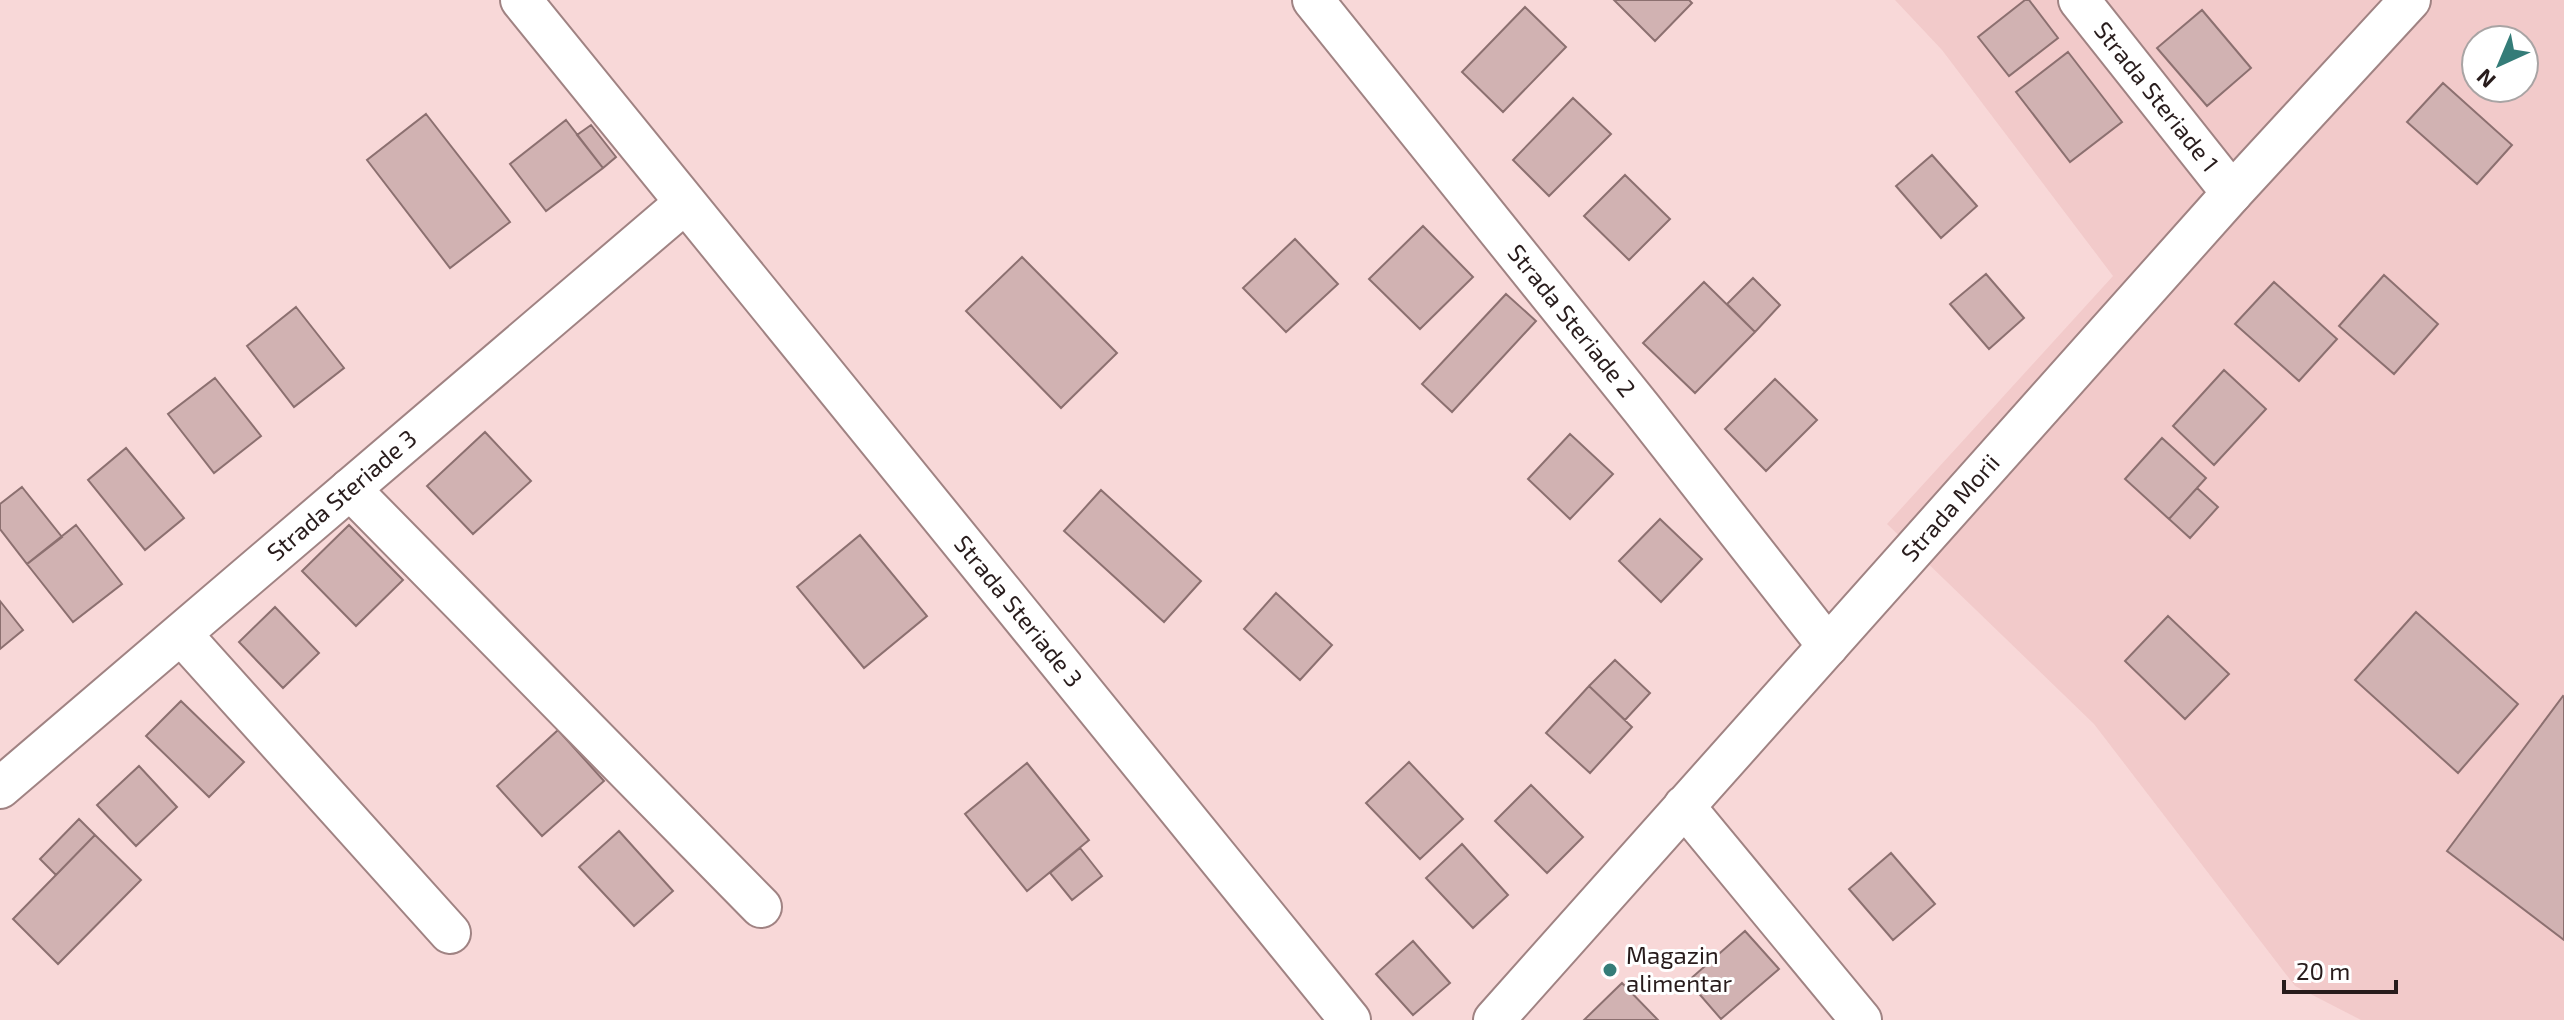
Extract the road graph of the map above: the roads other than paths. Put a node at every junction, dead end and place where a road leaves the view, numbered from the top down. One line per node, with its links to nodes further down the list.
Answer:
1 (521, 0): 6 (street, Strada Steriade 3)
2 (1313, 0): 9 (street, Strada Steriade 2)
3 (2079, 0): 5 (street, Strada Steriade 1)
4 (2410, 0): 5 (street, Strada Morii)
5 (2232, 193): 9 (street, Strada Morii)
6 (685, 203): 7 (street, Strada Steriade 3); 14 (street, Strada Steriade 3)
7 (350, 489): 8 (street, Strada Steriade 3); 12 (street)
8 (181, 634): 10 (street, Strada Steriade 3); 13 (street)
9 (1828, 646): 11 (street, Strada Morii)
10 (0, 788)
11 (1684, 806): 15 (street, Strada Morii); 16 (street)
12 (761, 907)
13 (450, 933)
14 (1350, 1020)
15 (1494, 1020)
16 (1861, 1020)

